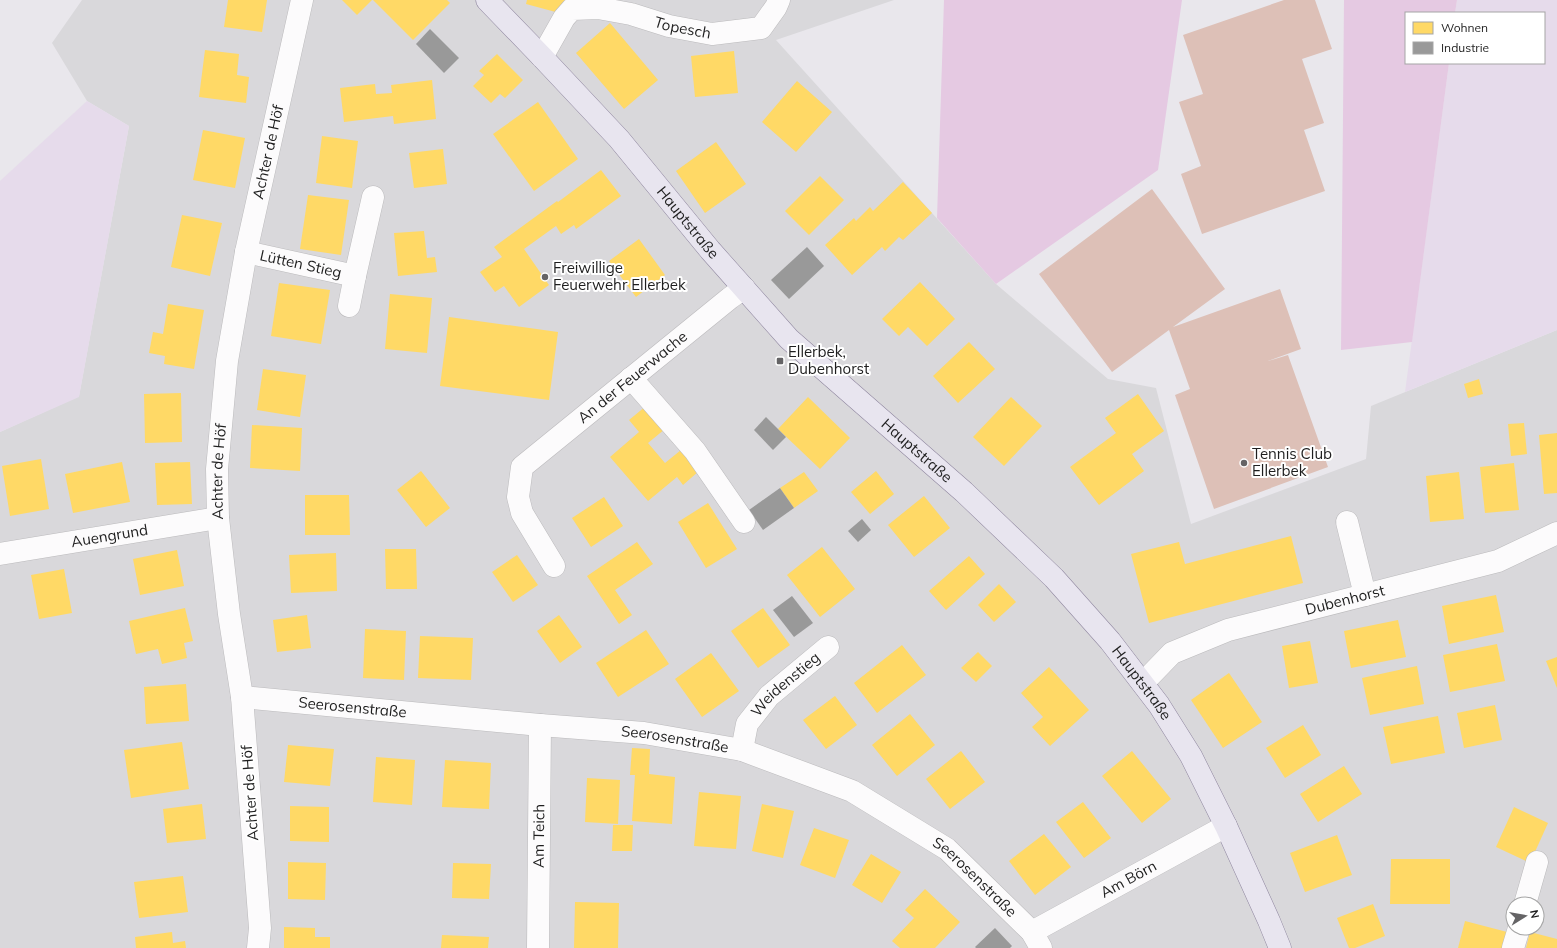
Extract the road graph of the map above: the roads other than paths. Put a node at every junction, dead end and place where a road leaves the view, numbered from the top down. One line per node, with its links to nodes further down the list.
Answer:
1 (302, 0): 7 (street, Achter de Höf)
2 (487, 0): 5 (main road, Hauptstraße)
3 (779, 0): 4 (street, Topesch)
4 (574, 4): 5 (street, Topesch)
5 (542, 57): 9 (main road, Hauptstraße)
6 (373, 197): 8 (street, Lütten Stieg)
7 (246, 252): 8 (street, Lütten Stieg); 12 (street, Achter de Höf)
8 (355, 276): 10 (street, Lütten Stieg)
9 (744, 288): 11 (street, An der Feuerwache); 20 (main road, Hauptstraße)
10 (349, 306)
11 (631, 378): 13 (street); 17 (street, An der Feuerwache)
12 (218, 518): 16 (street, Auengrund); 21 (street, Achter de Höf)
13 (744, 522)
14 (1347, 522): 18 (street)
15 (1557, 533): 18 (street, Dubenhorst)
16 (0, 554)
17 (554, 566)
18 (1365, 595): 20 (street, Dubenhorst)
19 (828, 647): 23 (street, Weidenstieg)
20 (1142, 683): 24 (main road, Hauptstraße)
21 (242, 697): 22 (street, Seerosenstraße); 29 (street, Achter de Höf)
22 (540, 725): 23 (street, Seerosenstraße); 30 (street, Am Teich)
23 (742, 750): 28 (street, Seerosenstraße)
24 (1226, 826): 28 (street, Am Börn); 31 (main road, Hauptstraße)
25 (1537, 862): 26 (street)
26 (1527, 896)
27 (1517, 936): 32 (street)
28 (1036, 940)
29 (258, 948)
30 (538, 948)
31 (1280, 948)
32 (1513, 948)

